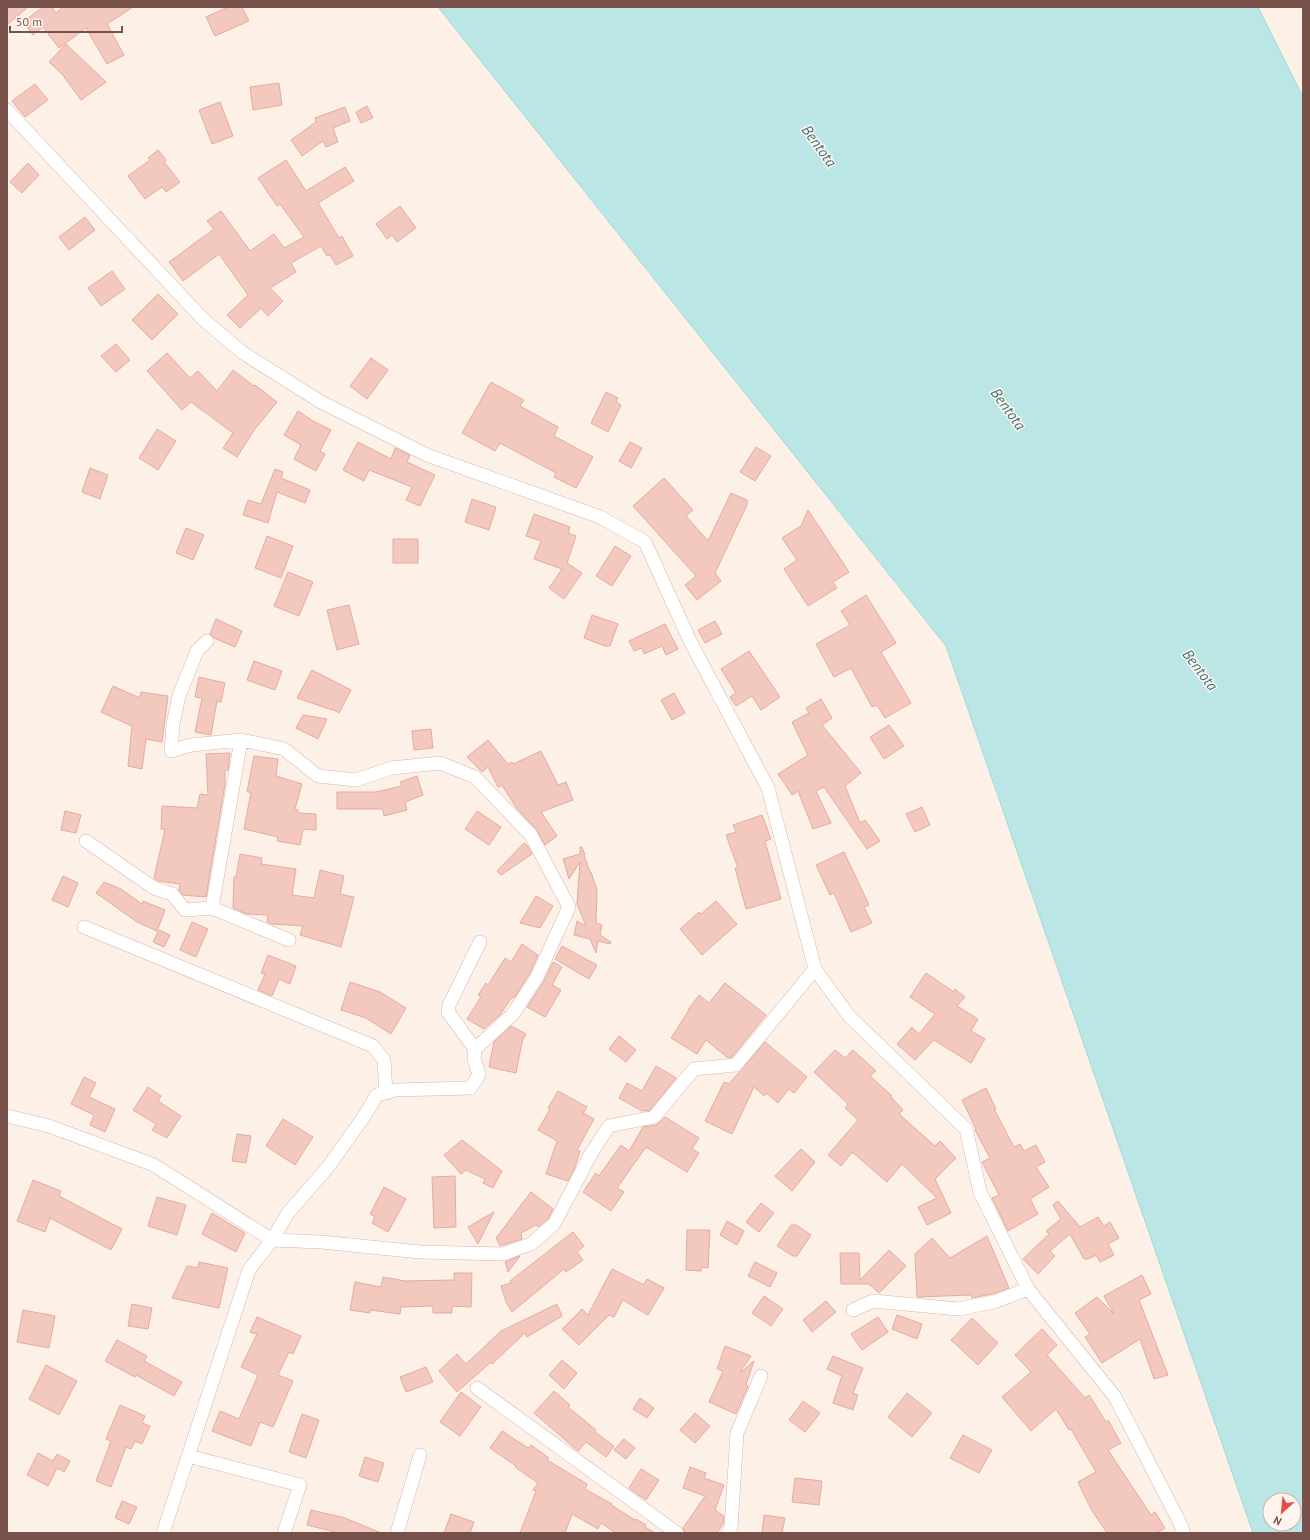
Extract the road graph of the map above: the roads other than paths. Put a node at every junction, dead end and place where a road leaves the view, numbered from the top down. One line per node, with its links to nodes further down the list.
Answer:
1 (7, 110): 9 (street)
2 (207, 641): 3 (street)
3 (241, 740): 5 (street); 10 (street)
4 (86, 841): 5 (street)
5 (212, 908): 7 (street)
6 (84, 927): 11 (street)
7 (289, 940)
8 (480, 942): 10 (street)
9 (815, 969): 13 (street); 14 (street)
10 (475, 1049): 11 (street)
11 (386, 1093): 13 (street)
12 (7, 1116): 13 (street)
13 (272, 1240): 19 (street)
14 (1028, 1289): 15 (street); 25 (street)
15 (853, 1310)
16 (761, 1376): 24 (street)
17 (477, 1388): 23 (street)
18 (420, 1455): 22 (street)
19 (188, 1456): 20 (street); 21 (street)
20 (163, 1533)
21 (284, 1533)
22 (397, 1533)
23 (677, 1533)
24 (728, 1533)
25 (1184, 1533)

